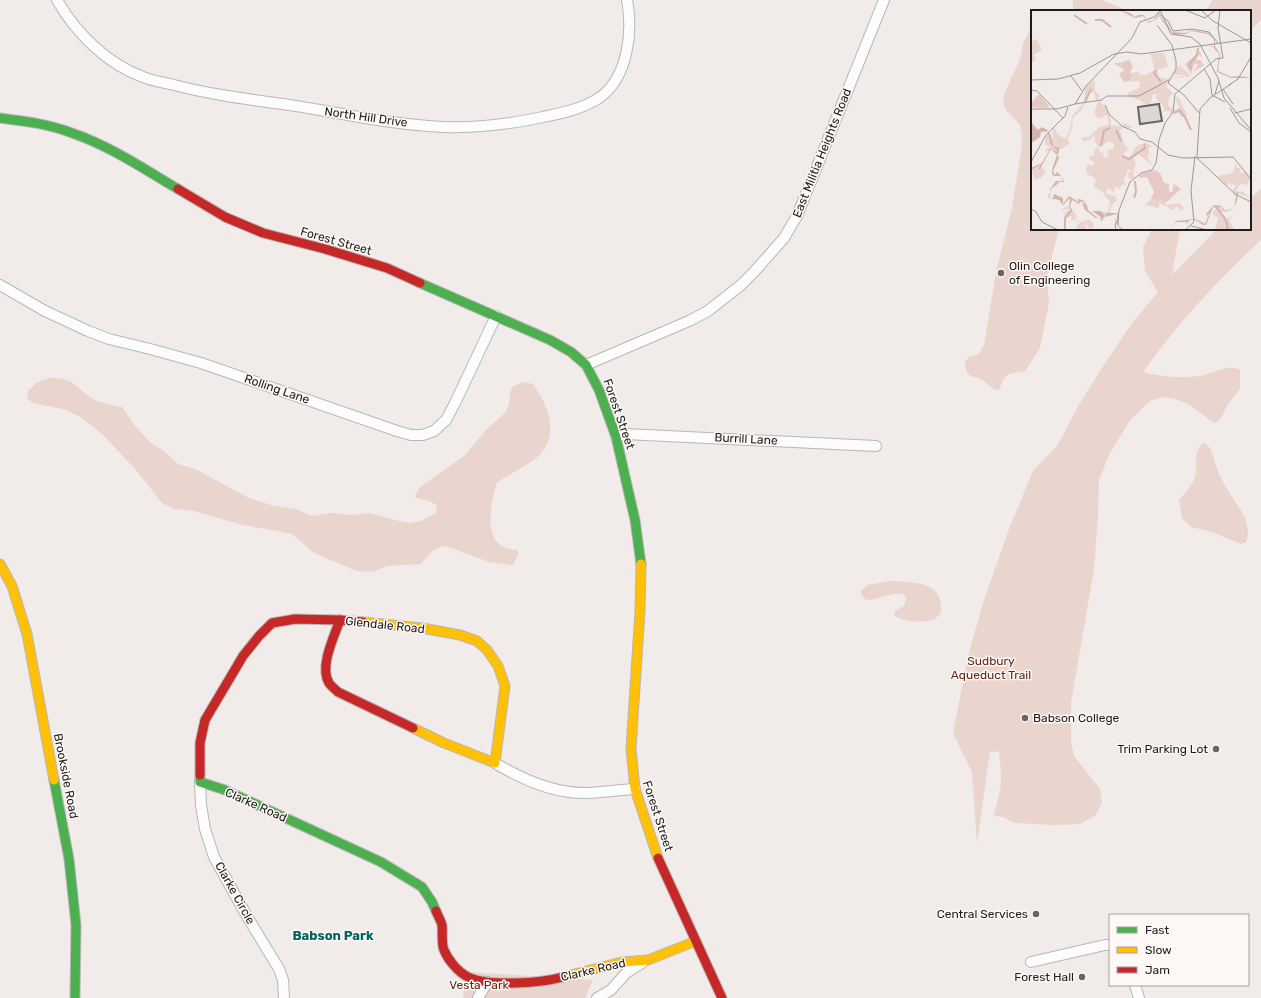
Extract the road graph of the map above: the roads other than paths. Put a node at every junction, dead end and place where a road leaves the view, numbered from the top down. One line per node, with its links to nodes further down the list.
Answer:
1 (57, 0): 2 (street, North Hill Drive)
2 (627, 0)
3 (884, 0): 7 (street, East Militia Heights Road)
4 (0, 118): 6 (street, Forest Street)
5 (0, 285): 6 (street, Rolling Lane)
6 (496, 316): 7 (street, Forest Street)
7 (586, 365): 8 (street, Forest Street)
8 (616, 437): 9 (street, Burrill Lane); 14 (street, Forest Street)
9 (876, 446)
10 (0, 564): 21 (street, Brookside Road)
11 (340, 620): 12 (street, Glendale Road); 12 (street, Glendale Road); 13 (street)
12 (495, 763): 14 (street, Glendale Road)
13 (200, 782): 19 (street, Clarke Road); 22 (street, Clarke Circle)
14 (635, 789): 15 (street, Forest Street)
15 (696, 941): 17 (street, Clarke Road); 25 (street, Forest Street)
16 (1109, 945): 18 (street)
17 (648, 960): 19 (street, Clarke Road); 24 (street)
18 (1031, 962)
19 (487, 982): 23 (street)
20 (1135, 986): 26 (street)
21 (75, 998)
22 (284, 998)
23 (478, 998)
24 (597, 998)
25 (722, 998)
26 (1139, 998)

